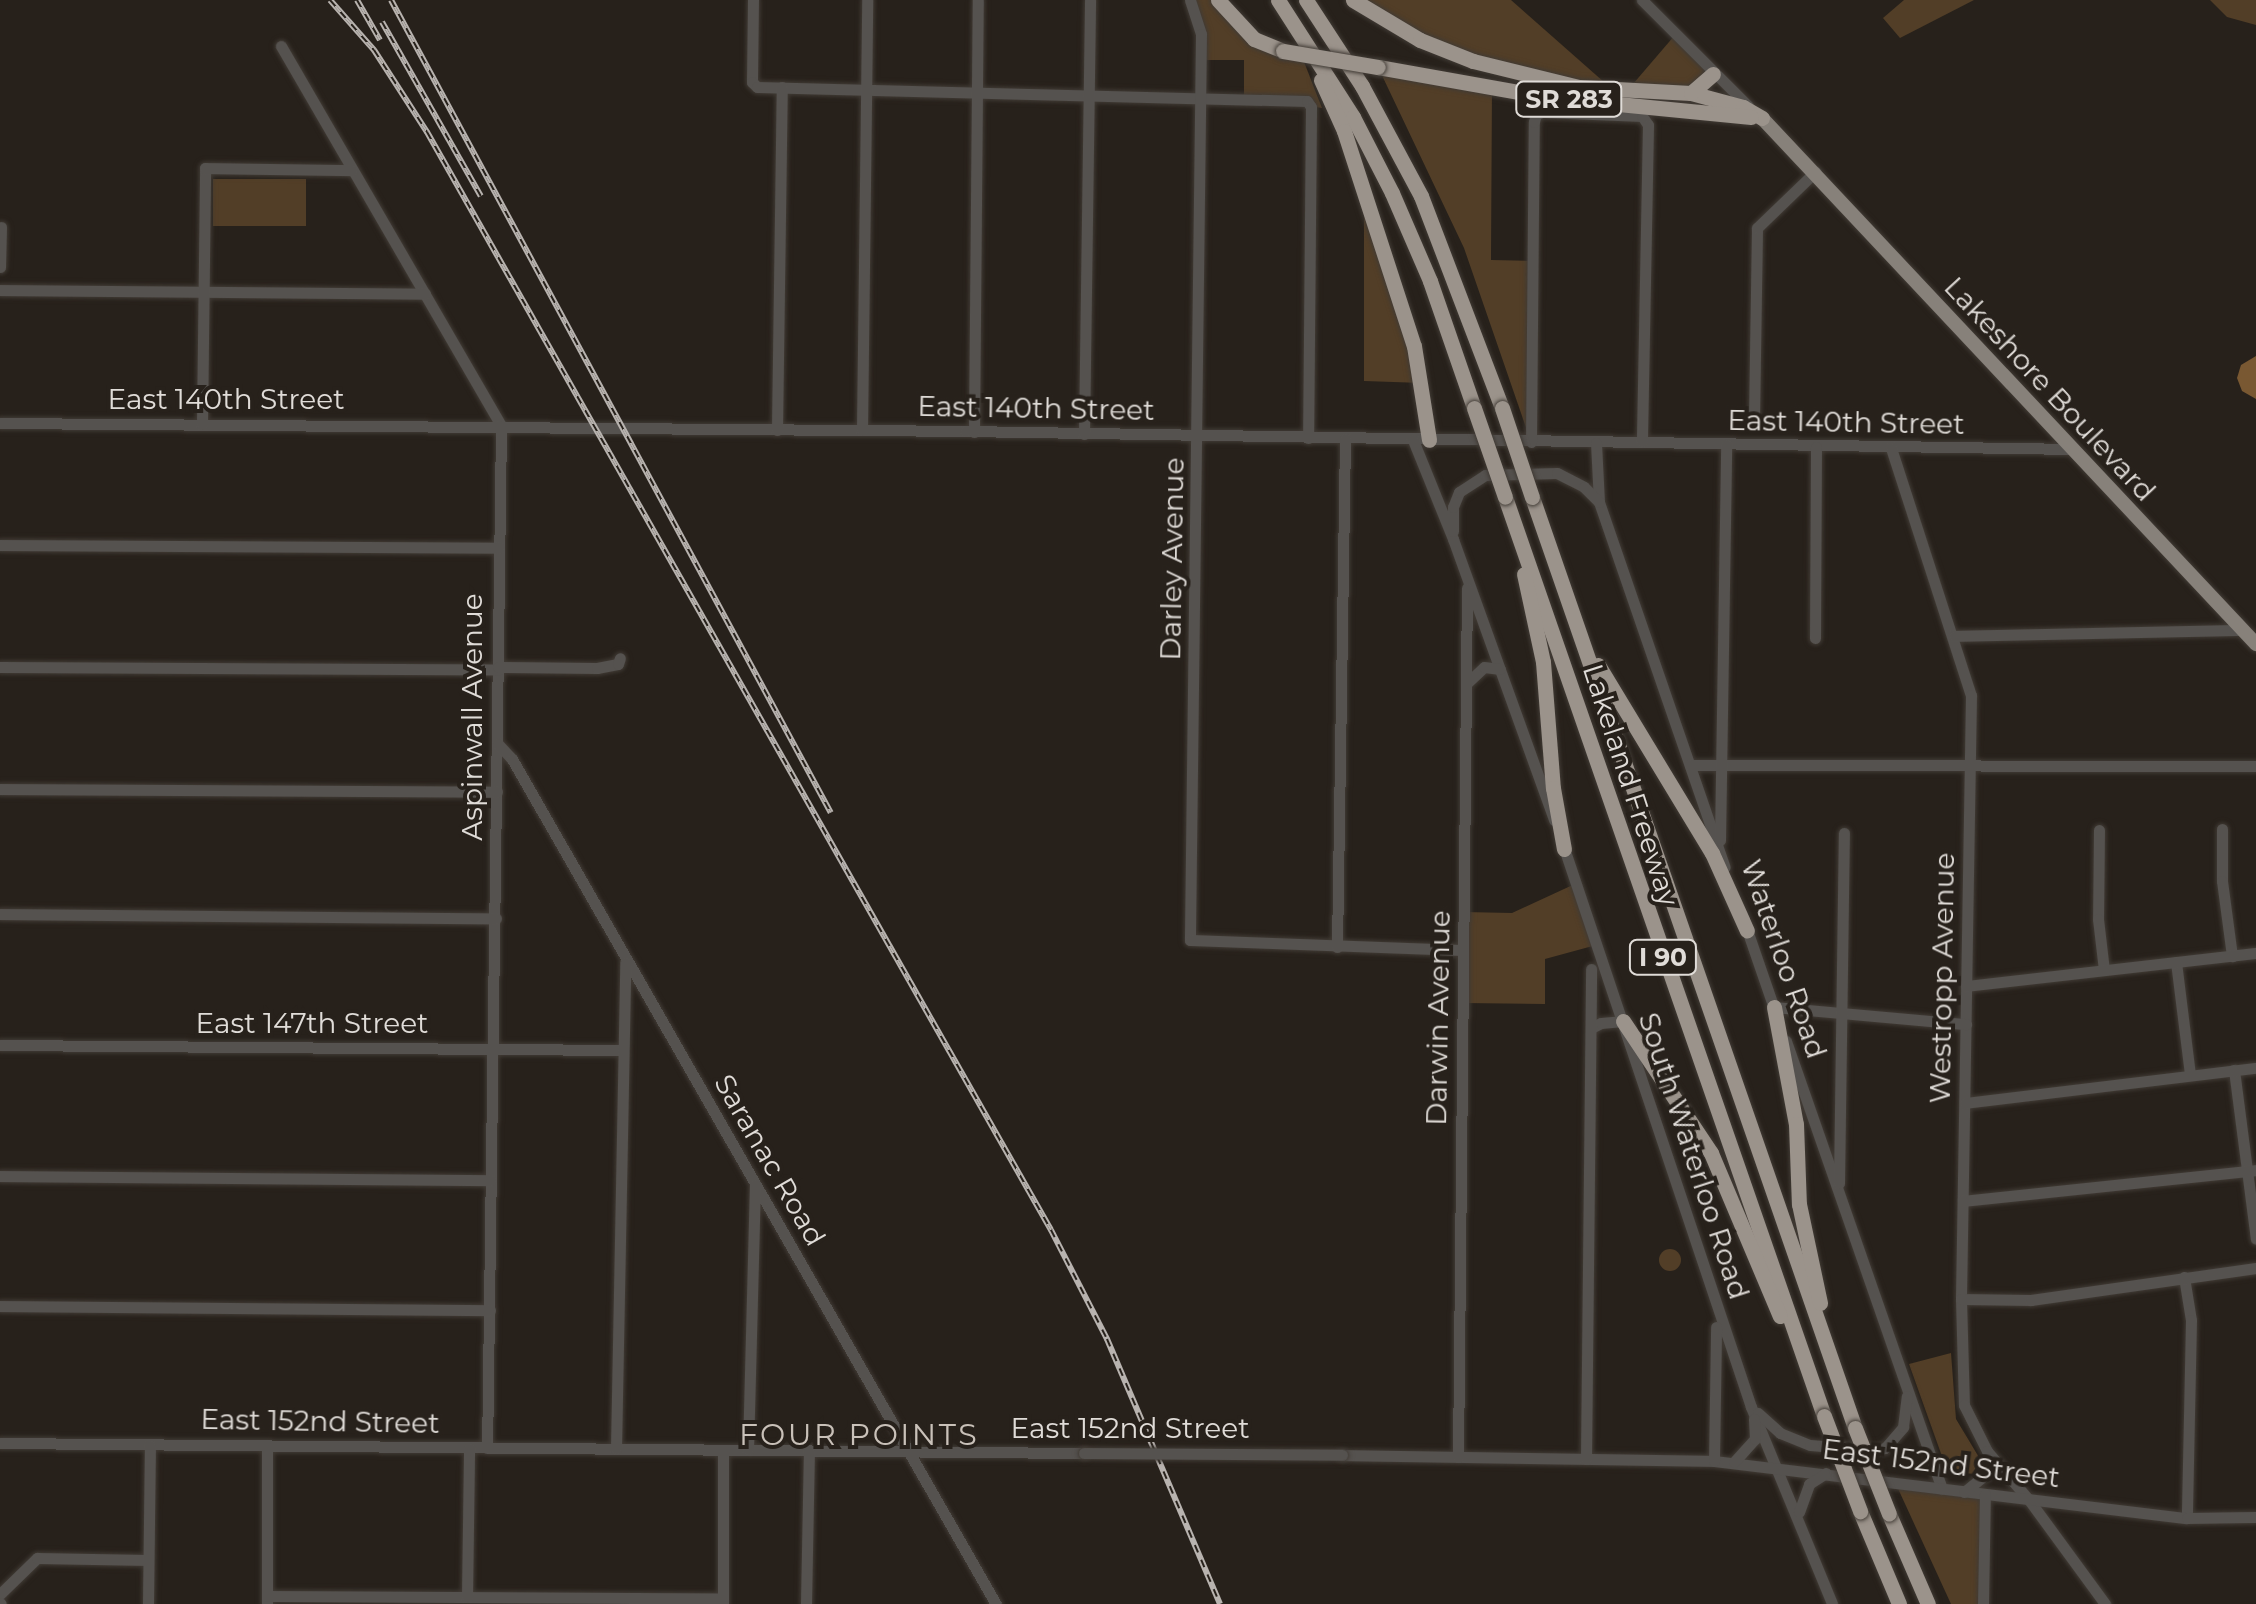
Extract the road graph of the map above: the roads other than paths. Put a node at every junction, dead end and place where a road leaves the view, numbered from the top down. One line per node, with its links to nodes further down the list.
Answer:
1 (754, 0): 14 (street)
2 (867, 0): 15 (street)
3 (978, 0): 16 (street)
4 (1090, 0): 18 (street)
5 (1190, 0): 19 (street, Darley Avenue)
6 (1218, 0): 20 (highway, SR 283, bridge)
7 (1278, 0): 11 (highway, Lakeland Freeway / I 90)
8 (1306, 0): 54 (highway, Lakeland Freeway / I 90, bridge)
9 (1354, 0): 17 (highway, SR 283)
10 (1642, 0): 13 (street)
11 (1297, 26): 39 (highway); 47 (highway, Lakeland Freeway / I 90, bridge)
12 (281, 46): 22 (street)
13 (1716, 77): 17 (highway); 20 (street)
14 (782, 87): 15 (street); 32 (street)
15 (866, 90): 16 (street); 33 (street)
16 (977, 92): 18 (street); 34 (street)
17 (1691, 92): 20 (highway, SR 283)
18 (1089, 93): 19 (street); 35 (street)
19 (1200, 96): 36 (street, Darley Avenue); 37 (street)
20 (1762, 118): 21 (main road, SR 283)
21 (1813, 169): 28 (street); 46 (main road, Lakeshore Boulevard / SR 283)
22 (352, 170): 26 (street); 27 (street)
23 (0, 227): 24 (street)
24 (0, 267)
25 (0, 290): 26 (street)
26 (203, 293): 27 (street); 30 (street)
27 (424, 294): 31 (street)
28 (1754, 419)
29 (0, 423): 30 (street, East 140th Street)
30 (202, 424): 31 (street, East 140th Street)
31 (501, 426): 32 (street, East 140th Street); 51 (street, Aspinwall Avenue)
32 (777, 430): 33 (street, East 140th Street)
33 (862, 430): 34 (street, East 140th Street)
34 (974, 432): 35 (street, East 140th Street)
35 (1084, 434): 36 (street, East 140th Street)
36 (1200, 436): 37 (street, East 140th Street); 78 (street, Darley Avenue)
37 (1308, 438): 38 (street, East 140th Street)
38 (1345, 438): 39 (street, East 140th Street); 78 (street)
39 (1421, 440): 40 (street, East 140th Street); 49 (street, South Waterloo Road)
40 (1531, 442): 41 (street); 42 (street, East 140th Street)
41 (1642, 442): 42 (street, East 140th Street); 43 (street, East 140th Street)
42 (1596, 443): 48 (street, Waterloo Road)
43 (1726, 444): 44 (street, East 140th Street); 66 (street)
44 (1816, 447): 45 (street, East 140th Street); 56 (street)
45 (1891, 448): 46 (street, East 140th Street); 55 (street, Westropp Avenue)
46 (2070, 449): 53 (main road, Lakeshore Boulevard / SR 283)
47 (1505, 497): 73 (highway); 112 (highway, Lakeland Freeway / I 90)
48 (1599, 502): 49 (street); 64 (street, Waterloo Road)
49 (1454, 539): 52 (street, South Waterloo Road)
50 (0, 545): 51 (street)
51 (499, 548): 60 (street, Aspinwall Avenue)
52 (1468, 578): 61 (street, South Waterloo Road); 62 (street, Darwin Avenue)
53 (2243, 630): 55 (street); 57 (main road, Lakeshore Boulevard / SR 283)
54 (1579, 633): 77 (highway); 114 (highway, Lakeland Freeway / I 90)
55 (1954, 636): 65 (street, Westropp Avenue)
56 (1815, 638)
57 (2256, 644)
58 (620, 658): 60 (street)
59 (0, 667): 60 (street)
60 (498, 668): 63 (street, Aspinwall Avenue)
61 (1500, 669): 62 (street); 73 (street, South Waterloo Road)
62 (1467, 683): 79 (street, Darwin Avenue)
63 (498, 744): 69 (street, Aspinwall Avenue); 82 (street, Saranac Road)
64 (1690, 765): 66 (street); 74 (street, Waterloo Road)
65 (1970, 765): 66 (street); 67 (street); 86 (street, Westropp Avenue)
66 (1719, 766): 74 (street)
67 (2256, 766)
68 (0, 789): 69 (street)
69 (497, 792): 76 (street, Aspinwall Avenue)
70 (2222, 829): 81 (street)
71 (2099, 830): 85 (street)
72 (1844, 832): 88 (street)
73 (1564, 850): 89 (street, South Waterloo Road)
74 (1720, 852): 77 (street, Waterloo Road)
75 (0, 914): 76 (street)
76 (496, 918): 93 (street, Aspinwall Avenue)
77 (1747, 932): 87 (street, Waterloo Road)
78 (1337, 947): 79 (street)
79 (1463, 950): 126 (street, Darwin Avenue)
80 (2256, 953): 81 (street)
81 (2232, 956): 83 (street)
82 (626, 958): 94 (street); 102 (street, Saranac Road)
83 (2176, 962): 85 (street); 97 (street)
84 (1591, 969): 91 (street)
85 (2104, 970): 86 (street)
86 (1966, 986): 90 (street, Westropp Avenue)
87 (1774, 1006): 88 (street); 103 (street, Waterloo Road); 114 (highway)
88 (1840, 1014): 90 (street); 103 (street)
89 (1623, 1021): 91 (street); 112 (highway); 115 (street, South Waterloo Road)
90 (1966, 1024): 98 (street, Westropp Avenue)
91 (1591, 1028): 127 (street)
92 (0, 1046): 93 (street, East 147th Street)
93 (492, 1049): 94 (street, East 147th Street); 101 (street, Aspinwall Avenue)
94 (623, 1050): 121 (street)
95 (2256, 1068): 96 (street)
96 (2234, 1070): 97 (street); 99 (street)
97 (2190, 1075): 98 (street)
98 (1964, 1103): 104 (street, Westropp Avenue)
99 (2252, 1171): 104 (street); 105 (street)
100 (0, 1176): 101 (street)
101 (490, 1180): 110 (street, Aspinwall Avenue)
102 (755, 1184): 123 (street); 125 (street, Saranac Road)
103 (1840, 1194): 113 (street, Waterloo Road)
104 (1963, 1201): 108 (street, Westropp Avenue)
105 (2256, 1239)
106 (2256, 1268): 107 (street)
107 (2184, 1277): 108 (street); 137 (street)
108 (1961, 1299): 129 (street, Westropp Avenue)
109 (0, 1306): 110 (street)
110 (490, 1310): 120 (street, Aspinwall Avenue)
111 (1716, 1327): 128 (street)
112 (1800, 1352): 150 (highway, Lakeland Freeway / I 90, bridge)
113 (1906, 1380): 115 (street); 133 (street, Waterloo Road)
114 (1844, 1399): 151 (highway, Lakeland Freeway / I 90, bridge)
115 (1752, 1409): 130 (street); 131 (street, South Waterloo Road)
116 (0, 1444): 117 (street, East 152nd Street)
117 (150, 1445): 118 (street, East 152nd Street); 140 (street)
118 (267, 1446): 119 (street, East 152nd Street); 143 (street)
119 (469, 1448): 120 (street, East 152nd Street); 142 (street)
120 (487, 1448): 121 (street, East 152nd Street)
121 (616, 1449): 122 (street, East 152nd Street)
122 (722, 1450): 123 (street, East 152nd Street); 145 (street)
123 (748, 1450): 124 (street, East 152nd Street)
124 (809, 1451): 125 (street, East 152nd Street); 147 (street)
125 (908, 1452): 126 (street, East 152nd Street, bridge); 148 (street, Saranac Road)
126 (1458, 1458): 127 (street, East 152nd Street)
127 (1586, 1458): 128 (street, East 152nd Street)
128 (1714, 1461): 130 (street, East 152nd Street)
129 (1994, 1462): 134 (street); 136 (street, Westropp Avenue)
130 (1733, 1463): 131 (street, East 152nd Street)
131 (1780, 1468): 132 (street, East 152nd Street); 139 (street, South Waterloo Road)
132 (1826, 1474): 133 (street, East 152nd Street); 139 (street)
133 (1942, 1489): 134 (street, East 152nd Street)
134 (1964, 1492): 135 (street, East 152nd Street)
135 (1985, 1494): 136 (street, East 152nd Street); 152 (street)
136 (2029, 1500): 137 (street, East 152nd Street); 153 (street)
137 (2187, 1518): 138 (street, East 152nd Street)
138 (2256, 1518)
139 (1800, 1521): 149 (street, South Waterloo Road)
140 (148, 1560): 141 (street); 146 (street)
141 (0, 1594)
142 (467, 1597): 143 (street); 144 (street)
143 (267, 1600)
144 (508, 1601): 145 (street)
145 (722, 1601)
146 (148, 1604)
147 (806, 1604)
148 (996, 1604)
149 (1832, 1604)
150 (1899, 1604)
151 (1928, 1604)
152 (1983, 1604)
153 (2104, 1604)

